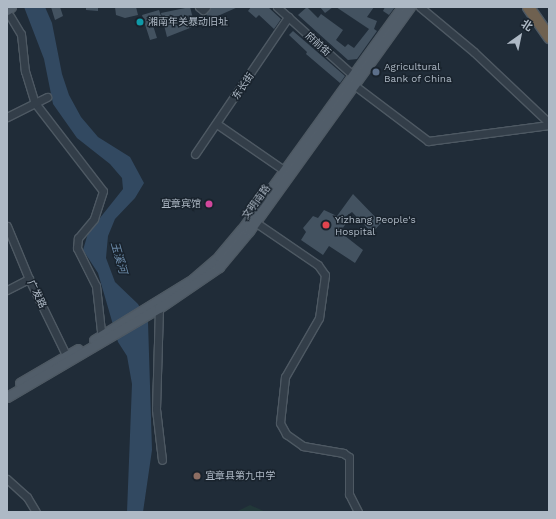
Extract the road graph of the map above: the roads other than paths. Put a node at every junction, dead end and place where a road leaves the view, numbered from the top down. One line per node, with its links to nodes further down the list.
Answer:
1 (199, 7): 2 (street)
2 (206, 7)
3 (277, 7): 9 (street, 府前街)
4 (402, 7): 11 (main road)
5 (410, 7): 11 (main road)
6 (420, 7): 16 (street)
7 (528, 7): 10 (highway)
8 (9, 11): 13 (street)
9 (288, 18): 11 (street, 府前街); 15 (street, 东长街)
10 (549, 37)
11 (357, 81): 16 (street, 府前街); 18 (main road, 文明南路)
12 (46, 97): 13 (street)
13 (35, 103): 14 (street); 25 (street)
14 (7, 116)
15 (216, 124): 17 (street, 东长街); 18 (street)
16 (549, 124)
17 (195, 154)
18 (287, 173): 19 (main road, 文明南路); 24 (main road)
19 (255, 222): 23 (main road, 文明南路); 32 (street)
20 (7, 226): 21 (street, 广发路)
21 (29, 279): 22 (street); 26 (street, 广发路)
22 (7, 290)
23 (159, 308): 24 (main road, 文明南路); 29 (street)
24 (145, 312): 25 (main road)
25 (106, 336): 26 (main road)
26 (68, 358): 27 (main road); 28 (main road)
27 (7, 391)
28 (7, 397)
29 (162, 460)
30 (7, 480): 31 (street)
31 (36, 512)
32 (358, 512)

